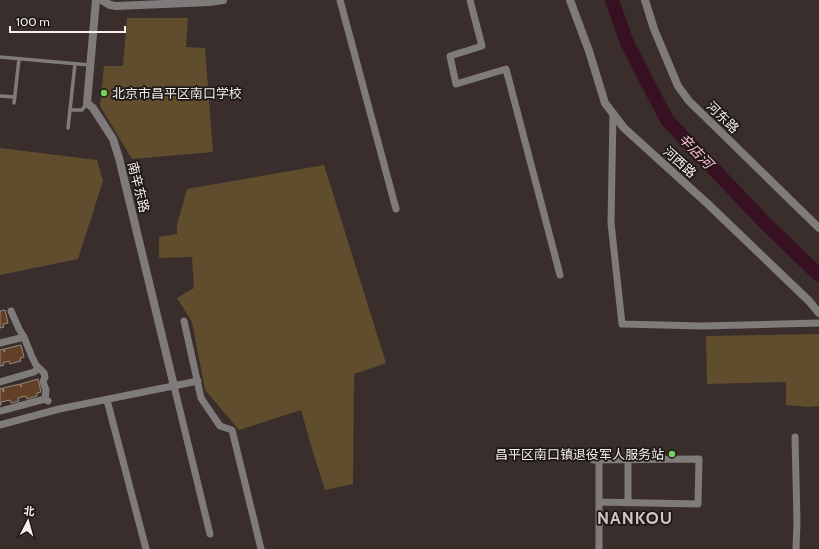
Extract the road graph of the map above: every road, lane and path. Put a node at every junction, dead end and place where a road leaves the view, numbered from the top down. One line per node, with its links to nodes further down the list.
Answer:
1 (96, 0): 11 (street)
2 (102, 0): 3 (street)
3 (223, 0)
4 (340, 0): 19 (street)
5 (470, 0): 21 (street)
6 (570, 0): 17 (street, 河西路)
7 (645, 0): 20 (street, 河东路)
8 (0, 57): 9 (lane)
9 (19, 59): 10 (lane); 13 (lane)
10 (75, 64): 11 (lane); 16 (lane)
11 (90, 65): 15 (street)
12 (0, 96): 13 (lane)
13 (14, 97): 14 (lane)
14 (14, 103)
15 (86, 103): 16 (lane); 31 (street, 南辛东路)
16 (70, 110): 18 (lane)
17 (614, 114): 23 (street, 河西路); 25 (street)
18 (68, 128)
19 (396, 209)
20 (819, 228)
21 (560, 275)
22 (11, 311): 26 (street)
23 (819, 313)
24 (184, 321): 30 (street)
25 (819, 323)
26 (24, 337): 27 (street); 28 (street)
27 (0, 343)
28 (39, 368): 29 (street); 33 (street)
29 (0, 382)
30 (198, 382): 31 (street); 41 (street)
31 (174, 386): 32 (street); 39 (street)
32 (108, 400): 34 (street); 40 (street)
33 (0, 412)
34 (0, 424)
35 (795, 437): 43 (street)
36 (628, 460): 37 (street); 38 (street); 38 (street)
37 (599, 502): 38 (street); 42 (street)
38 (628, 503)
39 (210, 534)
40 (146, 549)
41 (261, 549)
42 (599, 549)
43 (796, 549)

